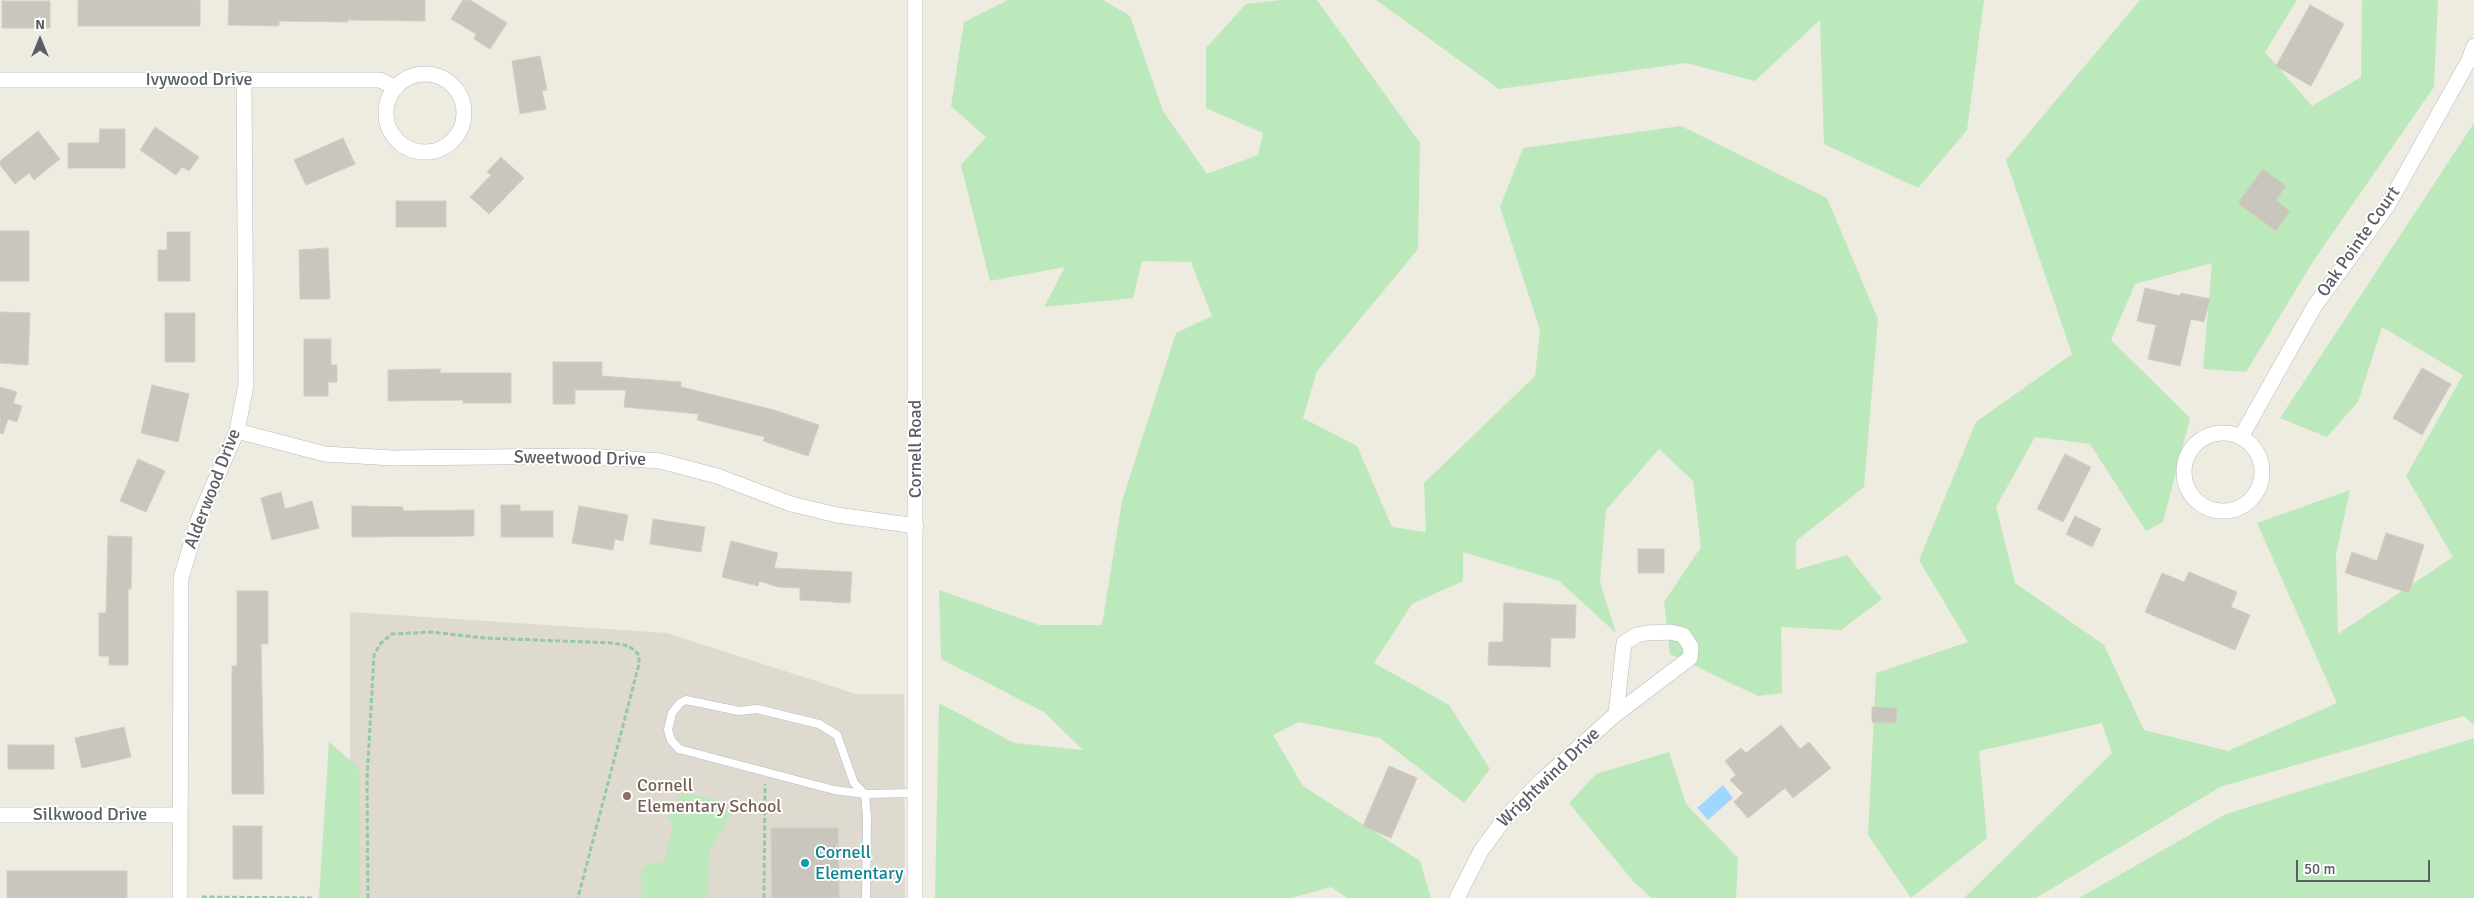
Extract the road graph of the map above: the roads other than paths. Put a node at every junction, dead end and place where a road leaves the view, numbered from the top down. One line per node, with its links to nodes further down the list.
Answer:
1 (915, 0): 8 (street, Cornell Road)
2 (2474, 46): 7 (street, Oak Pointe Court)
3 (244, 79): 4 (street, Ivywood Drive); 5 (street, Ivywood Drive); 6 (street, Alderwood Drive)
4 (0, 80)
5 (396, 88): 5 (street)
6 (237, 431): 8 (street, Sweetwood Drive); 13 (street, Alderwood Drive)
7 (2241, 437): 7 (street)
8 (916, 526): 10 (street, Cornell Road)
9 (1616, 714): 9 (street, Wrightwind Drive); 17 (street, Wrightwind Drive)
10 (915, 793): 11 (lane); 16 (street, Cornell Road)
11 (865, 794): 11 (lane); 15 (lane)
12 (0, 815): 13 (street, Silkwood Drive)
13 (180, 815): 14 (street, Alderwood Drive)
14 (180, 898)
15 (866, 898)
16 (915, 898)
17 (1457, 898)

